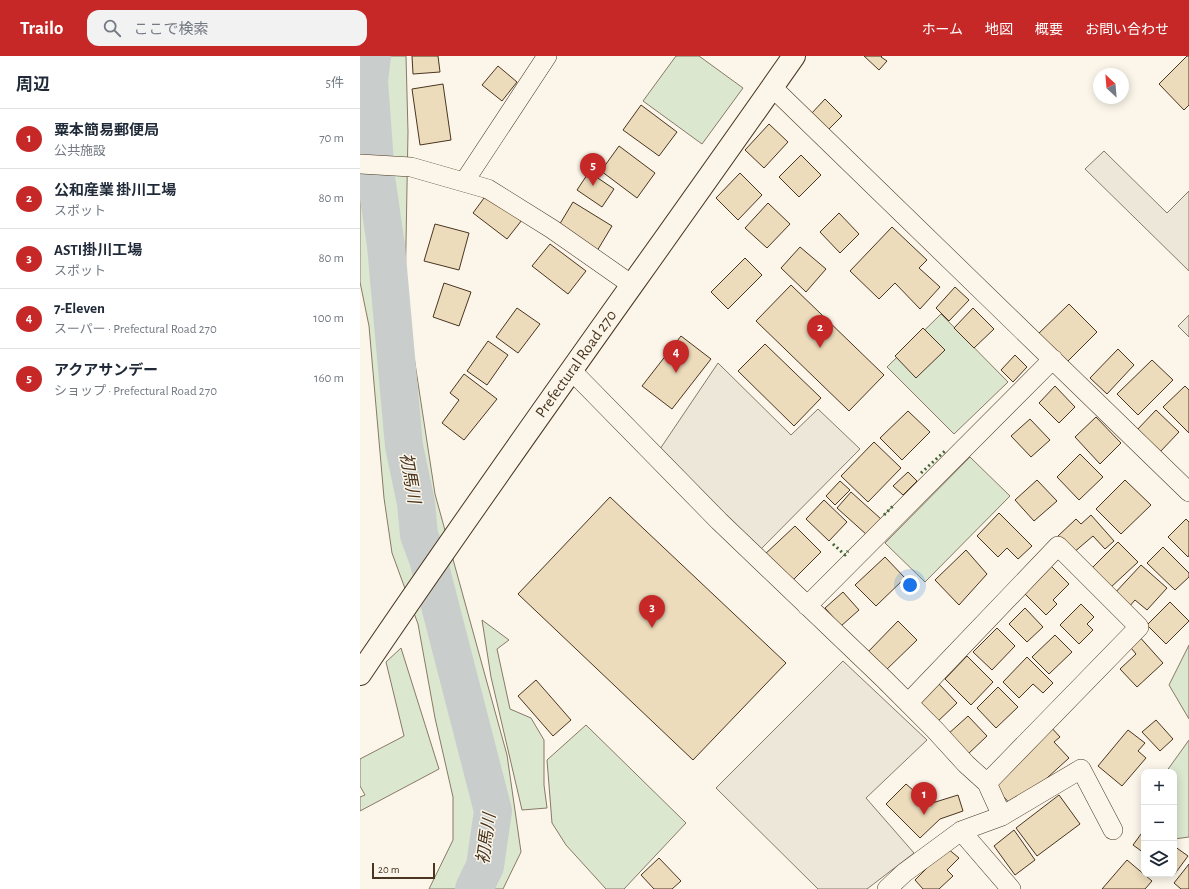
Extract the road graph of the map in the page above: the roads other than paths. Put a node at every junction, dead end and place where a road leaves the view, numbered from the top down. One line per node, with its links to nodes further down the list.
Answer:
1 (547, 56): 5 (street)
2 (794, 56): 3 (main road, Prefectural Road 270)
3 (772, 87): 6 (main road, Prefectural Road 270); 7 (street)
4 (360, 164): 5 (street)
5 (464, 182): 6 (street)
6 (632, 285): 8 (main road, Prefectural Road 270)
7 (1053, 359): 9 (street); 10 (street)
8 (571, 370): 10 (street); 11 (main road, Prefectural Road 270)
9 (1189, 492)
10 (807, 606): 12 (street)
11 (360, 674)
12 (908, 703): 13 (street); 13 (street)
13 (987, 783): 14 (street)
14 (1002, 816): 15 (street); 16 (street)
15 (1113, 830)
16 (961, 832): 17 (street); 19 (street)
17 (907, 881): 18 (street)
18 (888, 889)
19 (1011, 889)

